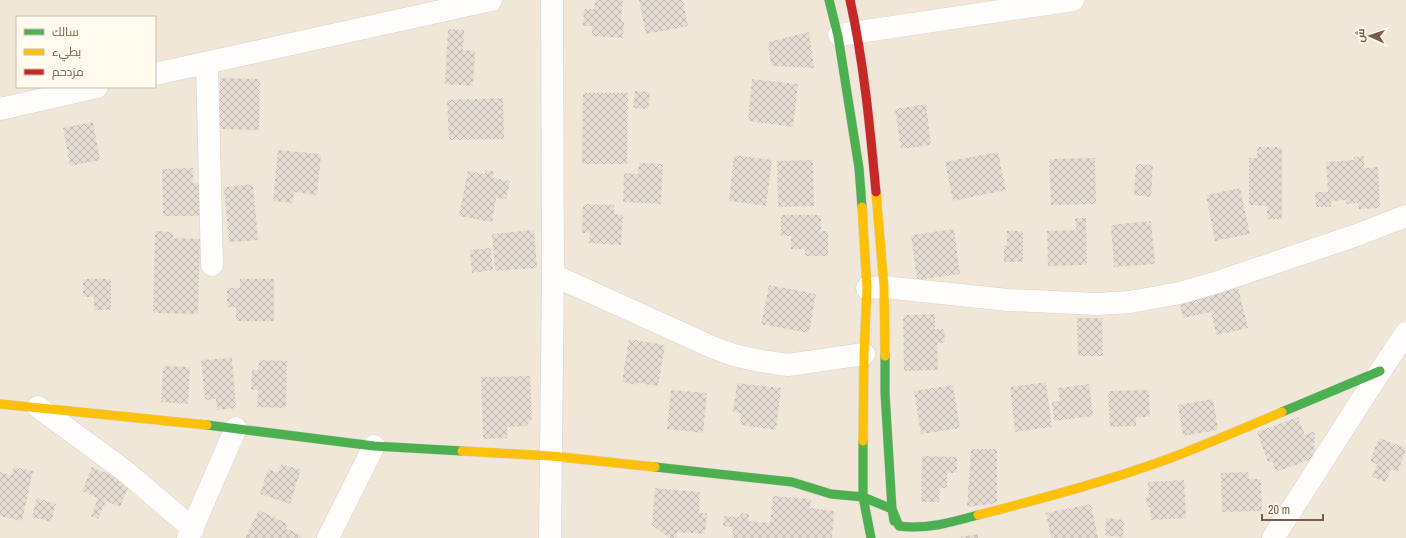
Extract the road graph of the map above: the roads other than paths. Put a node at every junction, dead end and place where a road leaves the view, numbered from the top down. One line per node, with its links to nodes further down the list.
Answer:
1 (491, 0): 7 (street)
2 (552, 0): 13 (street)
3 (829, 0): 6 (street)
4 (850, 0): 6 (street)
5 (1073, 0): 6 (street)
6 (847, 34): 14 (street); 14 (street)
7 (207, 63): 8 (street); 12 (street)
8 (156, 74)
9 (93, 88): 10 (street)
10 (0, 109)
11 (1406, 216): 14 (street)
12 (212, 265)
13 (552, 275): 16 (street); 22 (street)
14 (876, 288): 16 (street); 24 (street)
15 (1406, 333): 17 (street)
16 (864, 354): 23 (street)
17 (1380, 371): 24 (street); 30 (street)
18 (0, 404): 19 (street)
19 (38, 407): 20 (street); 25 (street)
20 (236, 428): 21 (street); 25 (street)
21 (374, 446): 22 (street); 26 (street)
22 (551, 456): 23 (street); 27 (street)
23 (863, 497): 24 (street); 28 (street)
24 (892, 510): 29 (street)
25 (191, 533)
26 (328, 538)
27 (550, 538)
28 (871, 538)
29 (897, 538)
30 (1273, 538)

